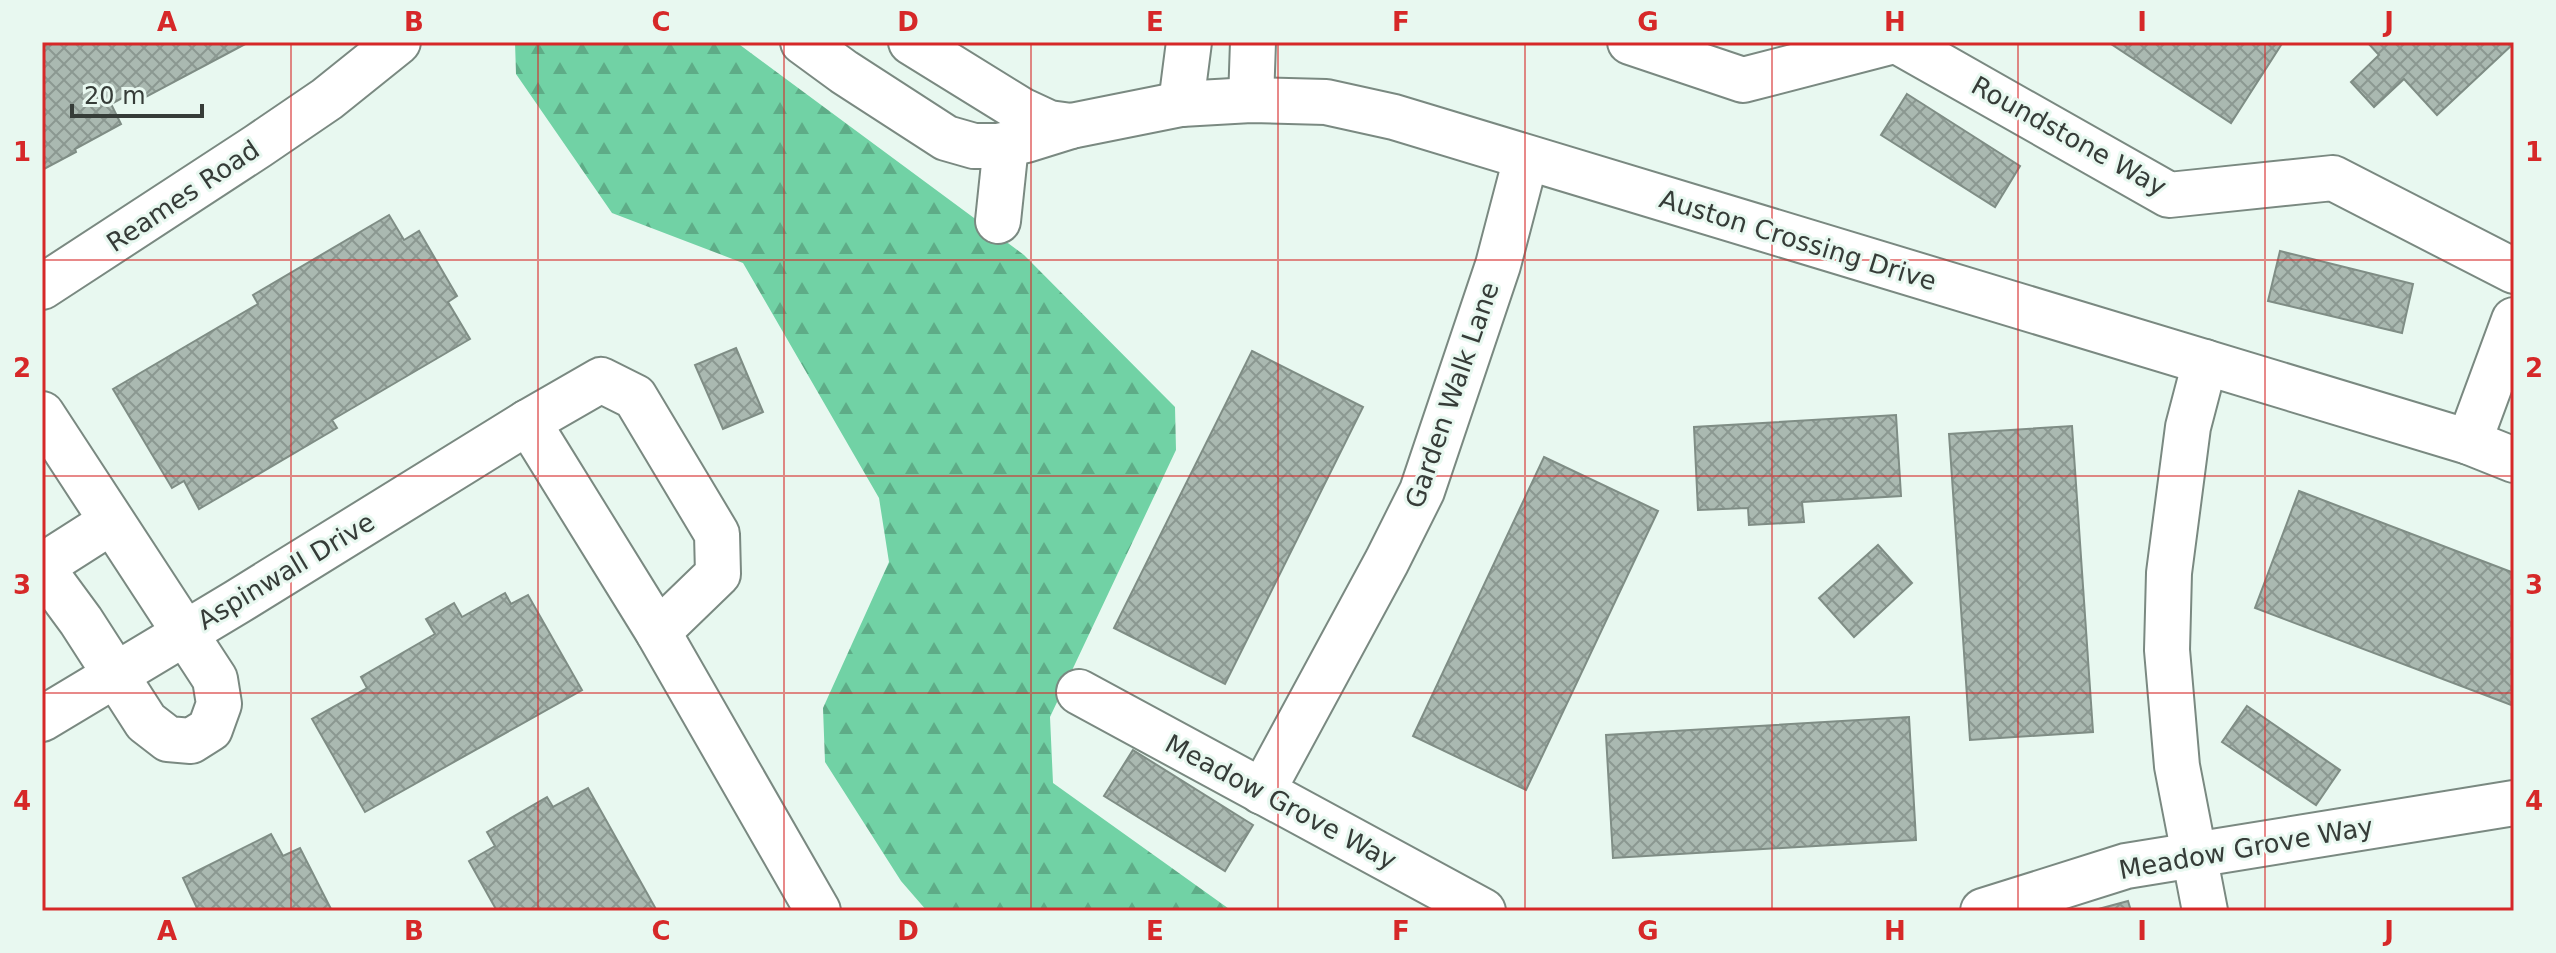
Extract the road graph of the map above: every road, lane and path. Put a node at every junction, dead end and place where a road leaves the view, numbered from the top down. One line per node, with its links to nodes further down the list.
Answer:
1 (398, 42): 16 (street, Reames Road)
2 (804, 42): 12 (street, Auston Crossing Drive)
3 (911, 42): 11 (street, Auston Crossing Drive)
4 (1189, 42): 10 (street)
5 (1253, 42): 9 (street)
6 (1630, 42): 7 (street)
7 (1890, 42)
8 (1899, 42): 15 (street, Roundstone Way)
9 (1251, 100): 10 (street, Auston Crossing Drive); 13 (street, Auston Crossing Drive)
10 (1181, 104): 11 (street, Auston Crossing Drive)
11 (1071, 126): 12 (street, Auston Crossing Drive)
12 (1006, 145): 14 (street)
13 (1526, 158): 18 (street, Auston Crossing Drive); 30 (street, Garden Walk Lane)
14 (998, 221)
15 (2514, 271)
16 (42, 287)
17 (2514, 320): 21 (street)
18 (2205, 362): 21 (street, Auston Crossing Drive); 32 (street)
19 (42, 414): 23 (street)
20 (528, 422): 25 (street); 25 (street, Aspinwall Drive); 26 (street, Aspinwall Drive)
21 (2469, 442): 22 (street, Auston Crossing Drive)
22 (2514, 460)
23 (111, 522): 24 (street); 26 (street)
24 (42, 567): 27 (street)
25 (658, 632): 33 (street)
26 (184, 634): 27 (street, Aspinwall Drive); 27 (street)
27 (115, 673): 29 (street, Aspinwall Drive)
28 (1079, 692): 30 (street, Meadow Grove Way)
29 (42, 719)
30 (1262, 792): 34 (street, Meadow Grove Way)
31 (2514, 803): 32 (street, Meadow Grove Way)
32 (2195, 853): 35 (street, Meadow Grove Way); 36 (street)
33 (818, 911)
34 (1483, 911)
35 (1983, 911)
36 (2205, 911)

